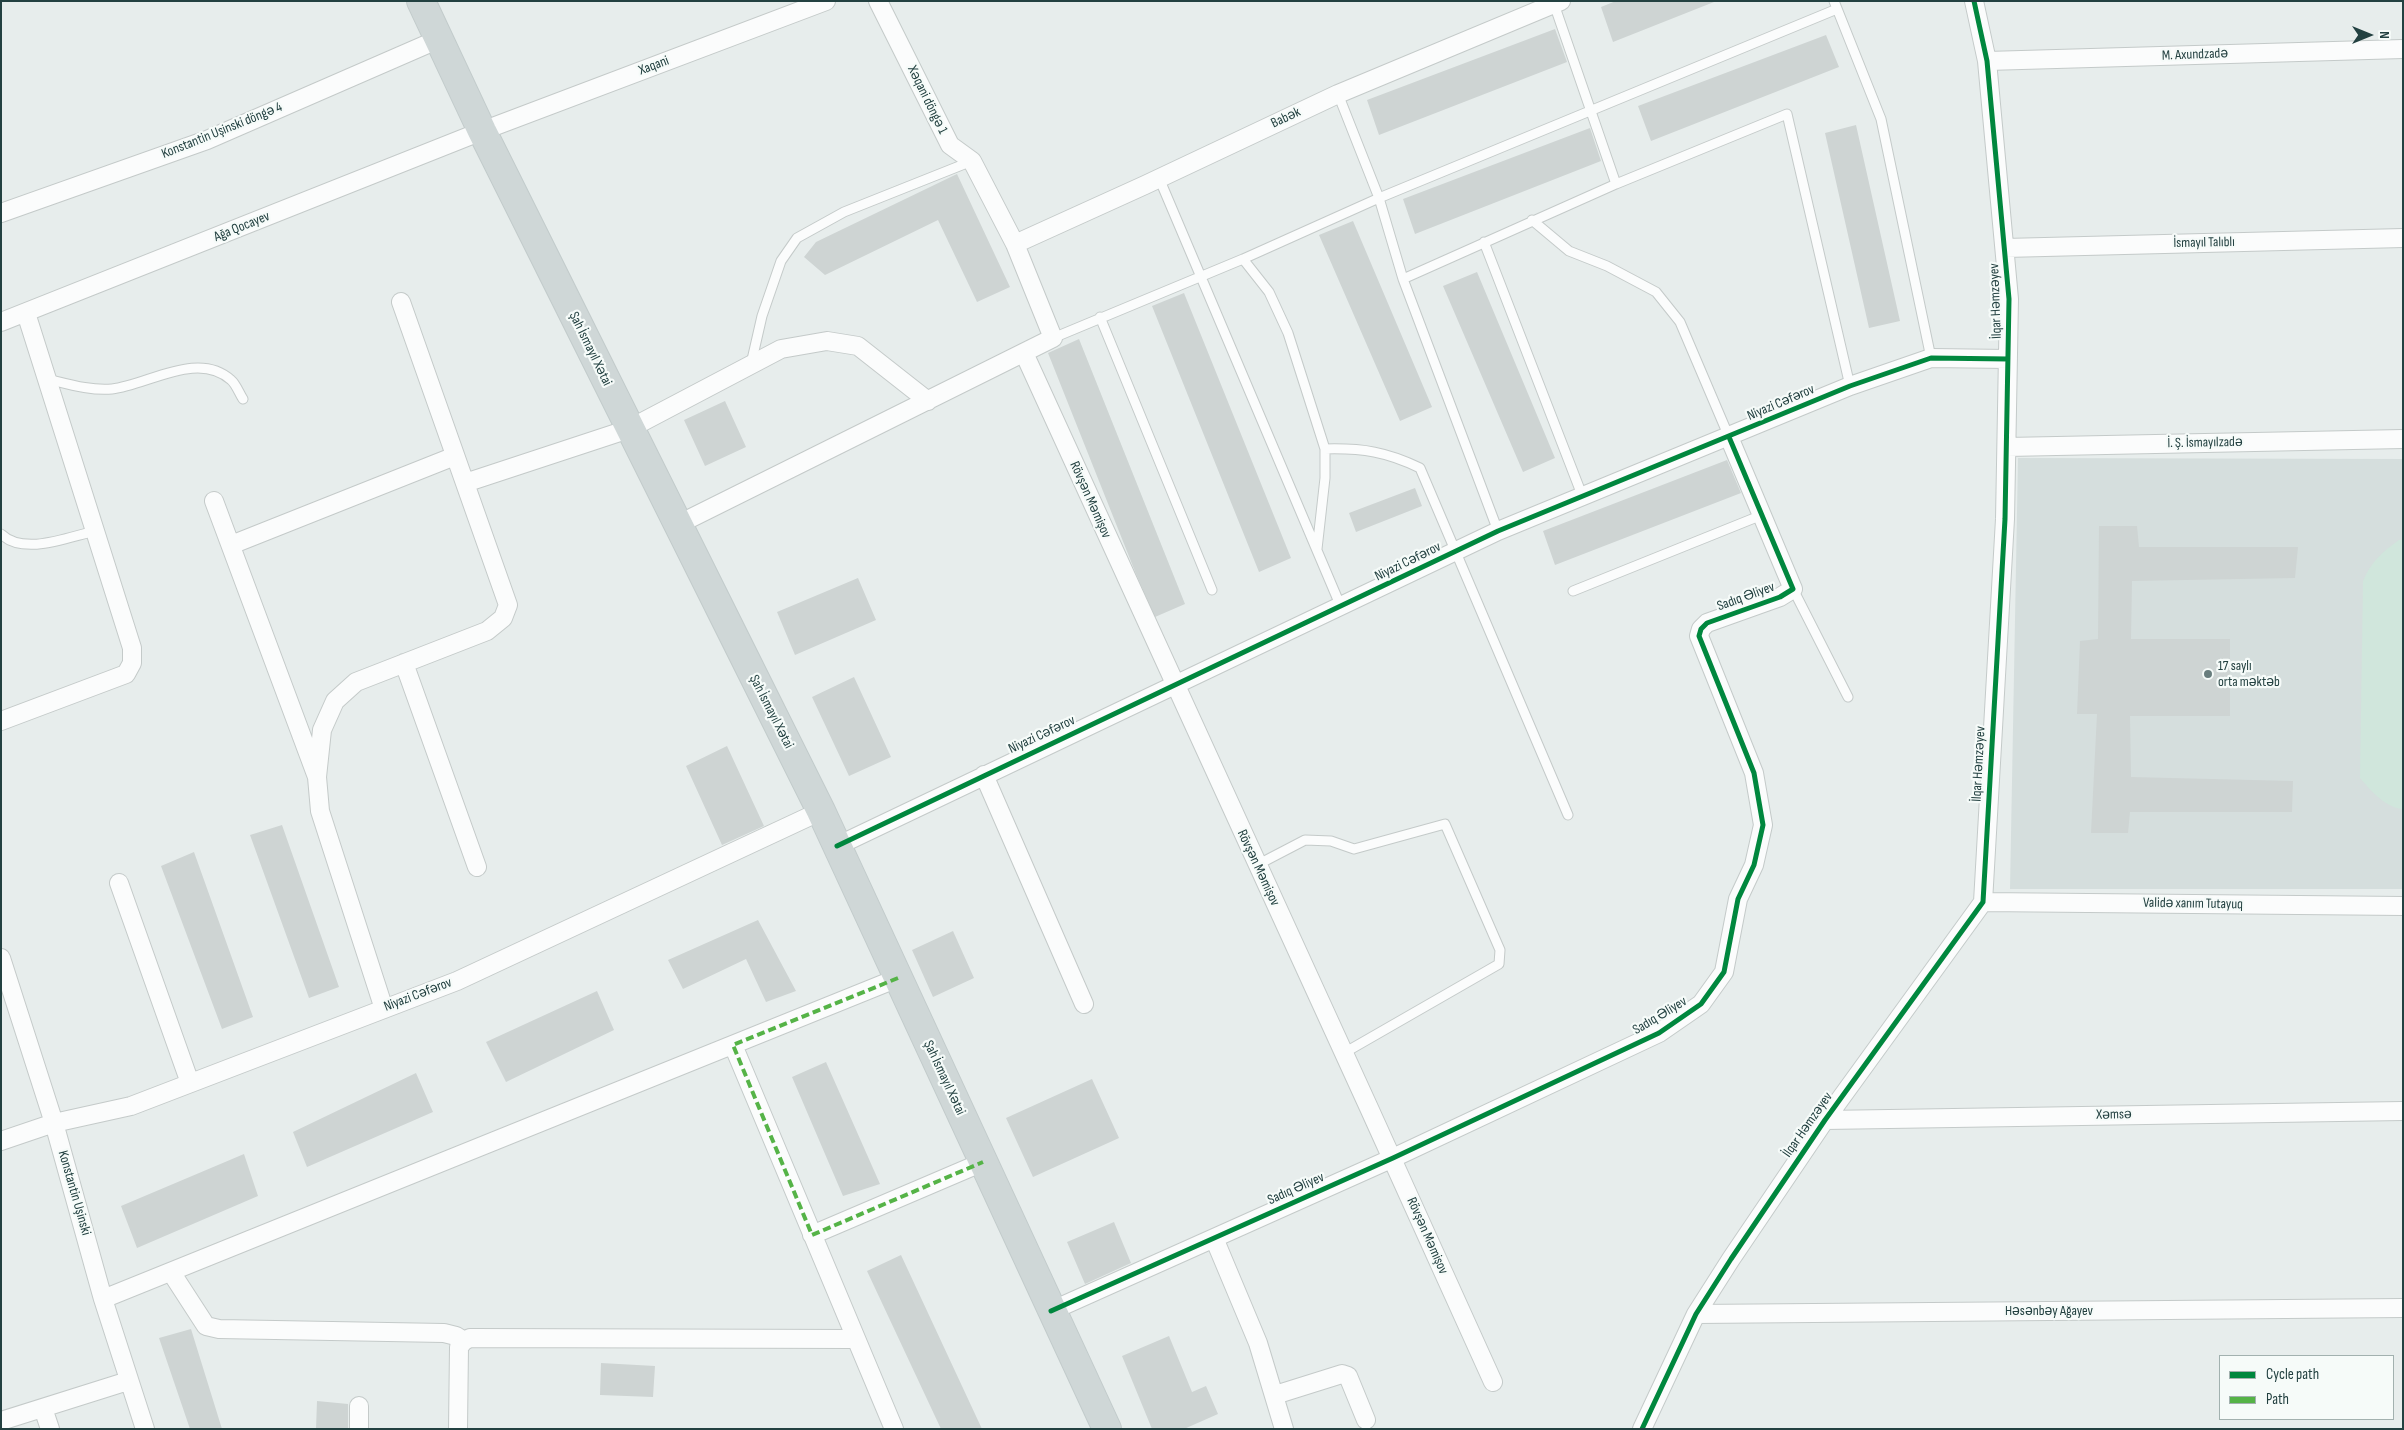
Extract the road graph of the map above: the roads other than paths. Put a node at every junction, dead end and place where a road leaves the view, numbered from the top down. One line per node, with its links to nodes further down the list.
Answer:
1 (421, 1): 7 (main road, Şah İsmayıl Xətai)
2 (826, 1): 12 (street, Xaqani)
3 (878, 1): 13 (street, Xəqani döngə 1)
4 (1974, 1): 9 (street, İlqar Həmzəyev)
5 (1558, 2): 10 (street, Babək); 11 (lane)
6 (1836, 5): 11 (lane); 32 (lane)
7 (439, 39): 12 (main road, Şah İsmayıl Xətai); 17 (street, Konstantin Uşinski döngə 4)
8 (2403, 49): 9 (street, M. Axundzadə)
9 (1987, 61): 22 (street, İlqar Həmzəyev)
10 (1338, 94): 14 (street, Babək); 16 (lane)
11 (1590, 110): 15 (lane); 16 (lane)
12 (482, 131): 27 (street, Ağa Qocayev); 39 (main road, Şah İsmayıl Xətai)
13 (972, 161): 21 (street, Xəqani döngə 1); 34 (lane)
14 (1159, 178): 21 (street, Babək); 24 (lane)
15 (1616, 184): 18 (lane); 36 (lane)
16 (1379, 198): 23 (lane); 25 (lane)
17 (1, 213)
18 (1532, 220): 20 (lane); 40 (lane)
19 (2403, 238): 22 (street, İsmayıl Talıblı)
20 (1484, 242): 25 (lane); 46 (lane)
21 (1015, 244): 30 (street, Xəqani döngə 1)
22 (2005, 248): 33 (street, İlqar Həmzəyev)
23 (1242, 259): 24 (lane); 43 (lane)
24 (1201, 276): 28 (lane); 54 (lane)
25 (1403, 279): 51 (lane)
26 (400, 302): 44 (street)
27 (26, 313): 29 (street, Ağa Qocayev); 35 (street)
28 (1100, 317): 30 (lane); 56 (lane)
29 (1, 322)
30 (1053, 338): 31 (street)
31 (1024, 353): 38 (street); 61 (street, Rövşən Məmişov)
32 (1931, 358): 33 (street, Niyazi Cəfərov); 36 (street, Niyazi Cəfərov)
33 (2008, 359): 42 (street, İlqar Həmzəyev)
34 (751, 365): 38 (street); 39 (street)
35 (47, 380): 37 (lane); 50 (street)
36 (1850, 386): 40 (street, Niyazi Cəfərov)
37 (243, 399)
38 (928, 400): 49 (street)
39 (630, 429): 45 (street); 49 (main road, Şah İsmayıl Xətai)
40 (1729, 437): 46 (street, Niyazi Cəfərov); 48 (street, Sadıq Əliyev)
41 (2403, 439): 42 (street, İ. Ş. İsmayılzadə)
42 (2007, 447): 72 (street, İlqar Həmzəyev)
43 (1325, 449): 54 (lane); 55 (lane)
44 (455, 456): 45 (street); 53 (street)
45 (465, 483): 60 (street)
46 (1582, 495): 51 (street, Niyazi Cəfərov)
47 (214, 501): 53 (street)
48 (1762, 514): 57 (street, Sadıq Əliyev); 58 (lane)
49 (677, 525): 66 (main road, Şah İsmayıl Xətai)
50 (95, 531): 52 (lane); 63 (street)
51 (1498, 531): 55 (street, Niyazi Cəfərov)
52 (1, 534)
53 (231, 545): 65 (street)
54 (1317, 550): 59 (lane)
55 (1456, 552): 59 (street, Niyazi Cəfərov); 67 (lane)
56 (1212, 590)
57 (1794, 590): 62 (lane); 85 (street, Sadıq Əliyev)
58 (1572, 591)
59 (1341, 608): 61 (street, Niyazi Cəfərov)
60 (404, 663): 65 (street); 70 (street)
61 (1174, 685): 64 (street, Niyazi Cəfərov); 69 (street, Rövşən Məmişov)
62 (1848, 697)
63 (1, 721)
64 (984, 775): 68 (street, Niyazi Cəfərov); 76 (street)
65 (318, 777): 77 (street)
66 (821, 811): 68 (main road, Şah İsmayıl Xətai); 77 (street, Niyazi Cəfərov)
67 (1568, 814)
68 (837, 846): 75 (main road, Şah İsmayıl Xətai)
69 (1257, 865): 79 (street, Rövşən Məmişov); 79 (lane)
70 (477, 867)
71 (119, 883): 80 (street)
72 (1983, 902): 73 (street, Validə xanım Tutayuq); 82 (street, İlqar Həmzəyev)
73 (2403, 906)
74 (1, 958): 83 (street, Konstantin Uşinski)
75 (898, 978): 78 (street); 86 (main road, Şah İsmayıl Xətai)
76 (1084, 1004)
77 (384, 1009): 80 (street, Niyazi Cəfərov)
78 (733, 1045): 87 (street); 89 (street)
79 (1344, 1053): 85 (street, Rövşən Məmişov)
80 (190, 1083): 83 (street, Niyazi Cəfərov)
81 (2403, 1111): 82 (street, Xəmsə)
82 (1824, 1120): 93 (street, İlqar Həmzəyev)
83 (54, 1123): 84 (street, Niyazi Cəfərov); 90 (street, Konstantin Uşinski)
84 (1, 1140)
85 (1393, 1158): 88 (street, Sadıq Əliyev); 97 (street, Rövşən Məmişov)
86 (983, 1162): 87 (street); 92 (main road, Şah İsmayıl Xətai)
87 (812, 1235): 94 (street)
88 (1214, 1238): 92 (street, Sadıq Əliyev); 98 (street)
89 (171, 1272): 90 (street); 95 (street)
90 (103, 1299): 96 (street, Konstantin Uşinski)
91 (2403, 1308): 93 (street, Həsənbəy Ağayev)
92 (1051, 1311): 108 (main road, Şah İsmayıl Xətai)
93 (1696, 1314): 110 (street, İlqar Həmzəyev)
94 (855, 1339): 95 (street); 107 (street)
95 (464, 1341): 106 (street)
96 (128, 1381): 100 (street); 104 (street, Konstantin Uşinski)
97 (1493, 1382)
98 (1275, 1395): 101 (street); 109 (street)
99 (359, 1406): 105 (street)
100 (43, 1408): 102 (street); 103 (street)
101 (1366, 1420)
102 (1, 1421)
103 (50, 1429)
104 (144, 1429)
105 (359, 1429)
106 (458, 1429)
107 (894, 1429)
108 (1107, 1429)
109 (1284, 1429)
110 (1642, 1429)

